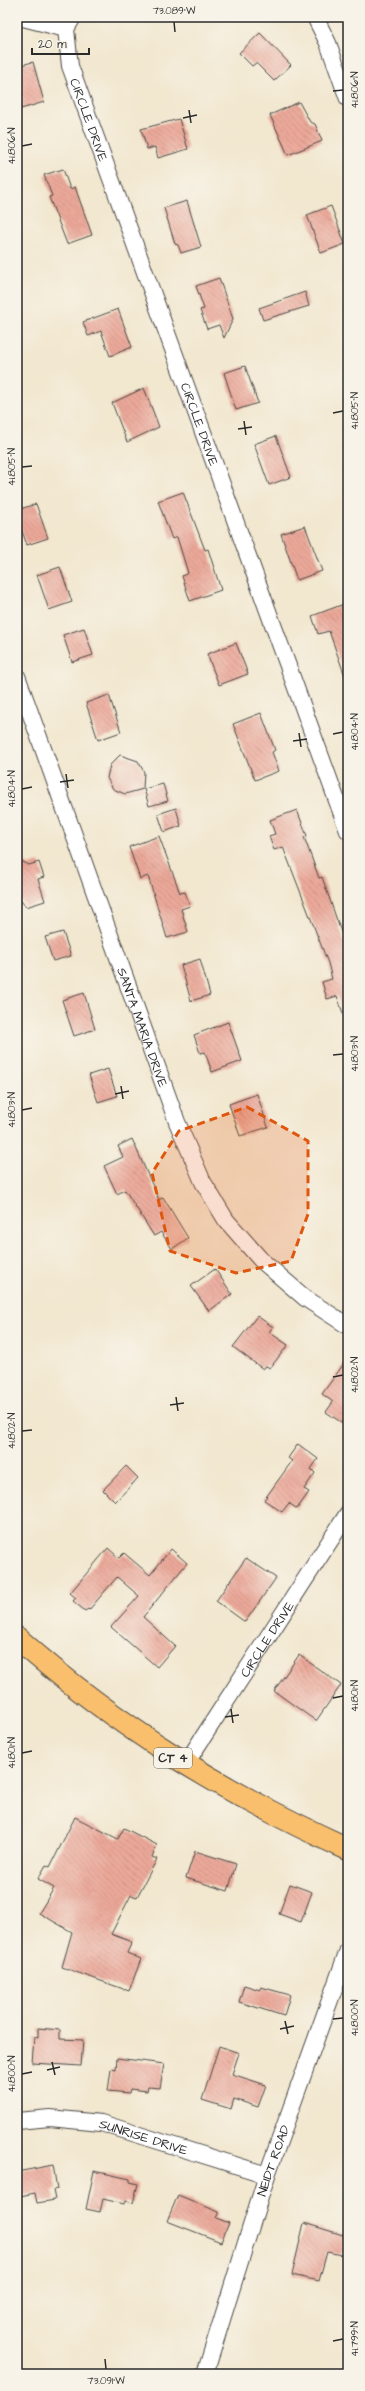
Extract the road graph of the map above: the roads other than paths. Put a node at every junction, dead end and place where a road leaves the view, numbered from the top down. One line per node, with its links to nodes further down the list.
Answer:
1 (19, 17): 3 (street)
2 (315, 17): 4 (street)
3 (69, 23): 6 (street, CIRCLE DRIVE)
4 (348, 99)
5 (17, 676): 7 (street, SANTA MARIA DRIVE)
6 (348, 831)
7 (348, 1326)
8 (348, 1513): 10 (street, CIRCLE DRIVE)
9 (17, 1638): 10 (main road, CT 4)
10 (185, 1765): 11 (main road, CT 4)
11 (348, 1848)
12 (348, 1950): 14 (street, NEIDT ROAD)
13 (17, 2121): 14 (street, SUNRISE DRIVE)
14 (267, 2175): 15 (street, NEIDT ROAD)
15 (205, 2374)

